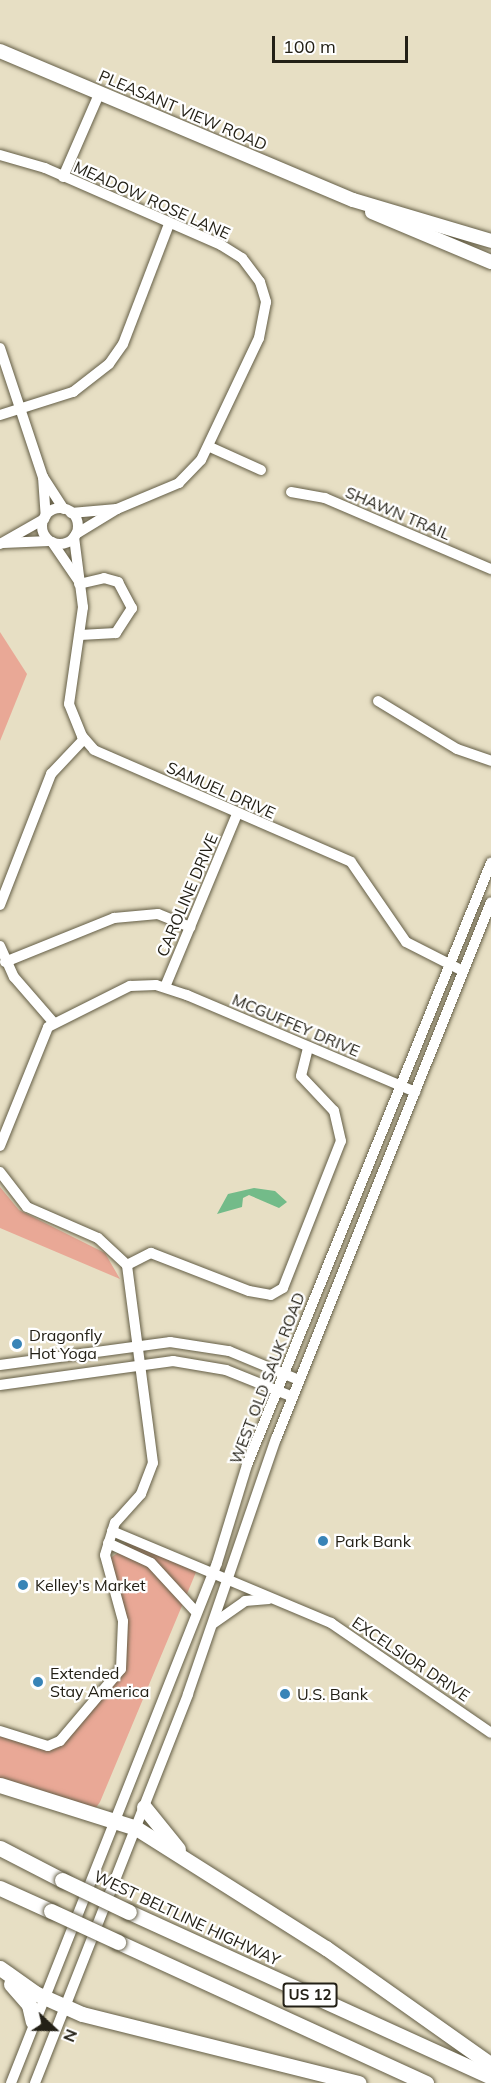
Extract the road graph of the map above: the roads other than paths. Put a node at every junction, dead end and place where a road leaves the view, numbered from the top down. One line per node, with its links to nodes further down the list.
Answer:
1 (0, 51): 2 (main road, PLEASANT VIEW ROAD)
2 (100, 92): 4 (street); 5 (main road, PLEASANT VIEW ROAD)
3 (0, 155): 4 (street, MEADOW ROSE LANE)
4 (63, 177): 6 (street, MEADOW ROSE LANE)
5 (353, 200): 7 (main road, PLEASANT VIEW ROAD); 8 (main road, PLEASANT VIEW ROAD)
6 (169, 224): 10 (street); 12 (street, MEADOW ROSE LANE)
7 (491, 241)
8 (491, 262)
9 (0, 348): 10 (street)
10 (21, 410): 11 (street); 14 (street)
11 (0, 415)
12 (210, 447): 13 (street); 16 (street)
13 (261, 470)
14 (43, 477): 17 (street); 18 (street)
15 (291, 492): 22 (street, SHAWN TRAIL)
16 (117, 509): 17 (street); 19 (street)
17 (67, 511): 18 (street); 19 (street)
18 (45, 517): 20 (street); 21 (street)
19 (75, 536): 20 (street); 23 (street)
20 (51, 542): 21 (street); 23 (street)
21 (1, 543)
22 (491, 569)
23 (79, 582): 24 (street); 24 (street)
24 (80, 635): 26 (street)
25 (378, 701): 27 (street)
26 (84, 739): 28 (street, SAMUEL DRIVE); 31 (street)
27 (491, 760)
28 (237, 814): 32 (street, CAROLINE DRIVE); 35 (street, SAMUEL DRIVE)
29 (491, 862): 35 (street, WEST OLD SAUK ROAD)
30 (491, 902): 36 (street, WEST OLD SAUK ROAD)
31 (0, 905)
32 (190, 927): 34 (street); 37 (street, CAROLINE DRIVE)
33 (0, 946): 34 (street)
34 (5, 962): 38 (street)
35 (446, 965): 36 (street, SAMUEL DRIVE); 40 (street, WEST OLD SAUK ROAD)
36 (463, 971): 41 (street, WEST OLD SAUK ROAD)
37 (165, 987): 38 (street); 39 (street, MCGUFFEY DRIVE)
38 (53, 1022): 42 (street)
39 (308, 1047): 40 (street, MCGUFFEY DRIVE); 44 (street)
40 (399, 1085): 41 (street, MCGUFFEY DRIVE); 48 (street, WEST OLD SAUK ROAD)
41 (415, 1092): 49 (street, WEST OLD SAUK ROAD)
42 (0, 1146)
43 (0, 1172): 44 (street)
44 (128, 1264): 45 (street)
45 (137, 1345): 46 (street); 47 (street); 48 (street)
46 (140, 1364): 50 (street); 51 (street); 53 (street)
47 (0, 1365)
48 (284, 1373): 49 (street); 51 (street, WEST OLD SAUK ROAD)
49 (299, 1380): 52 (street, WEST OLD SAUK ROAD)
50 (0, 1385)
51 (277, 1391): 52 (street); 55 (street, WEST OLD SAUK ROAD)
52 (293, 1397): 56 (street, WEST OLD SAUK ROAD)
53 (112, 1531): 54 (street); 55 (street, EXCELSIOR DRIVE)
54 (108, 1543): 58 (street); 60 (street)
55 (214, 1570): 56 (street, EXCELSIOR DRIVE); 58 (street, WEST OLD SAUK ROAD)
56 (229, 1581): 57 (street, EXCELSIOR DRIVE); 59 (street, WEST OLD SAUK ROAD)
57 (272, 1599): 59 (street); 61 (street, EXCELSIOR DRIVE)
58 (196, 1612): 64 (street, WEST OLD SAUK ROAD)
59 (212, 1625): 63 (street, WEST OLD SAUK ROAD)
60 (0, 1731)
61 (491, 1733)
62 (0, 1785): 64 (highway)
63 (144, 1807): 65 (street, WEST OLD SAUK ROAD); 67 (highway)
64 (114, 1818): 65 (highway); 70 (street, WEST OLD SAUK ROAD)
65 (136, 1828): 67 (highway); 71 (street, WEST OLD SAUK ROAD)
66 (0, 1848): 74 (highway, WEST BELTLINE HIGHWAY / US 12, bridge)
67 (191, 1862): 73 (highway)
68 (0, 1888): 78 (highway, US 12, bridge)
69 (0, 1969): 70 (highway); 72 (highway)
70 (42, 1998): 71 (highway); 72 (street, WEST OLD SAUK ROAD)
71 (65, 2008): 76 (street, WEST OLD SAUK ROAD); 77 (highway)
72 (33, 2022): 75 (street, WEST OLD SAUK ROAD)
73 (491, 2065)
74 (491, 2076)
75 (11, 2083)
76 (35, 2083)
77 (359, 2083)
78 (426, 2083)

